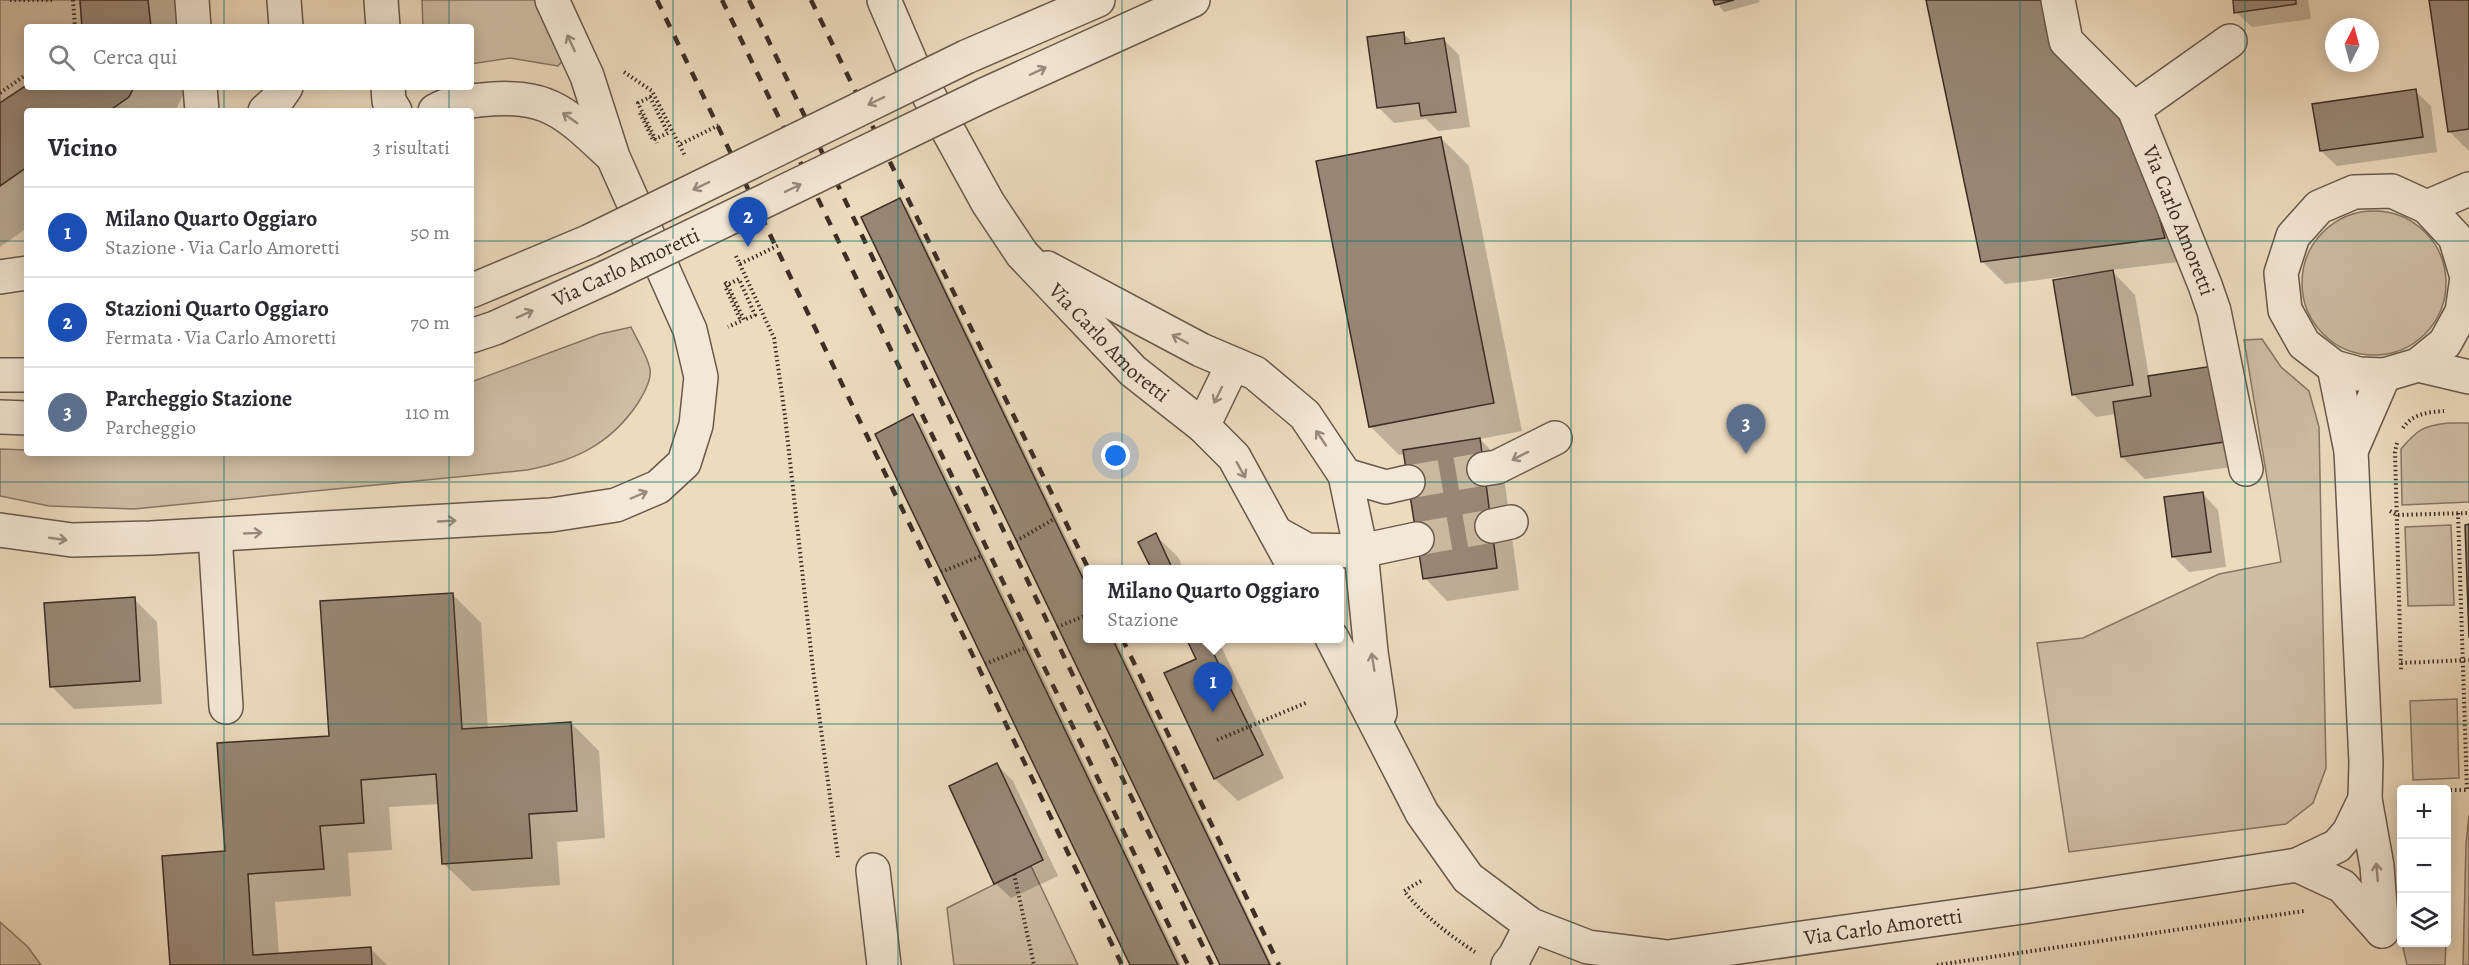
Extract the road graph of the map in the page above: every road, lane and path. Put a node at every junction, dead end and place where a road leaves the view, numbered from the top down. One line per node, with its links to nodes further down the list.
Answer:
1 (10, 0): 2 (path)
2 (53, 0)
3 (73, 0): 12 (path)
4 (192, 0): 13 (street)
5 (284, 0): 14 (street)
6 (381, 0): 15 (street)
7 (552, 0): 31 (street, one-way to 7)
8 (884, 0): 35 (street, Via Carlo Amoretti)
9 (1098, 0): 41 (street, Via Carlo Amoretti, one-way to 41, bridge)
10 (1193, 0): 44 (street, Via Carlo Amoretti, one-way to 10, bridge)
11 (2058, 0): 27 (street, Via Carlo Amoretti)
12 (75, 24)
13 (195, 24)
14 (286, 24)
15 (383, 24)
16 (2230, 41): 27 (street)
17 (24, 76): 21 (path)
18 (200, 90): 23 (street)
19 (284, 90): 24 (street)
20 (388, 90): 25 (street)
21 (0, 93)
22 (636, 104): 29 (path)
23 (202, 108)
24 (268, 108)
25 (393, 108)
26 (441, 108): 31 (street, one-way to 26)
27 (2133, 108): 58 (street, Via Carlo Amoretti)
28 (721, 124): 30 (path, bridge)
29 (657, 143)
30 (681, 144)
31 (613, 157): 69 (street, one-way to 31)
32 (2469, 189): 33 (street)
33 (2427, 207): 40 (street); 47 (street)
34 (779, 245): 36 (path, bridge)
35 (1022, 254): 45 (street, Via Carlo Amoretti, one-way to 35); 55 (street, Via Carlo Amoretti)
36 (740, 264)
37 (24, 273): 38 (street)
38 (0, 277)
39 (726, 282): 43 (path)
40 (2468, 283): 46 (street)
41 (474, 290)
42 (760, 305): 89 (path)
43 (728, 327)
44 (474, 335)
45 (1233, 364): 55 (street, one-way to 55); 60 (street, Via Carlo Amoretti, one-way to 45)
46 (2418, 365): 50 (street); 51 (street)
47 (2334, 367): 50 (street); 57 (street)
48 (0, 375): 49 (street)
49 (24, 375)
50 (2384, 375): 57 (street)
51 (2469, 377)
52 (2448, 411): 65 (path)
53 (0, 417): 54 (street)
54 (24, 418)
55 (1203, 426): 68 (street, Via Carlo Amoretti, one-way to 68)
56 (1555, 438): 59 (street, one-way to 59)
57 (2351, 451): 88 (street)
58 (2246, 468)
59 (1484, 469)
60 (1345, 475): 61 (street); 72 (street, Via Carlo Amoretti)
61 (1408, 482)
62 (2388, 510): 65 (path)
63 (2458, 513): 64 (path); 65 (path); 80 (path)
64 (2469, 513)
65 (2397, 516): 80 (path)
66 (1054, 519): 71 (path)
67 (0, 530): 69 (street, one-way to 69)
68 (1276, 533): 72 (street); 74 (street, Via Carlo Amoretti)
69 (215, 535): 83 (street)
70 (1417, 539): 72 (street)
71 (1016, 541)
72 (1361, 551): 85 (street, Via Carlo Amoretti, one-way to 72)
73 (981, 556): 75 (path)
74 (1293, 565)
75 (941, 572)
76 (1083, 617): 77 (path)
77 (1057, 627)
78 (1334, 643): 85 (street, Via Carlo Amoretti)
79 (1025, 648): 81 (path)
80 (2466, 660): 87 (path)
81 (986, 664)
82 (1308, 702): 84 (path)
83 (226, 707)
84 (1217, 740)
85 (1384, 741): 95 (street, Via Carlo Amoretti)
86 (2451, 790): 87 (path)
87 (2468, 790)
88 (2365, 799): 90 (street, Via Carlo Amoretti); 90 (street, one-way to 88)
89 (839, 865)
90 (2297, 865): 95 (street, Via Carlo Amoretti)
91 (873, 870): 97 (street)
92 (1014, 874): 98 (path)
93 (1421, 881): 96 (path)
94 (2313, 912): 100 (path)
95 (1531, 925): 99 (street)
96 (1477, 954)
97 (884, 965)
98 (1034, 965)
99 (1508, 965)
100 (1937, 965)

